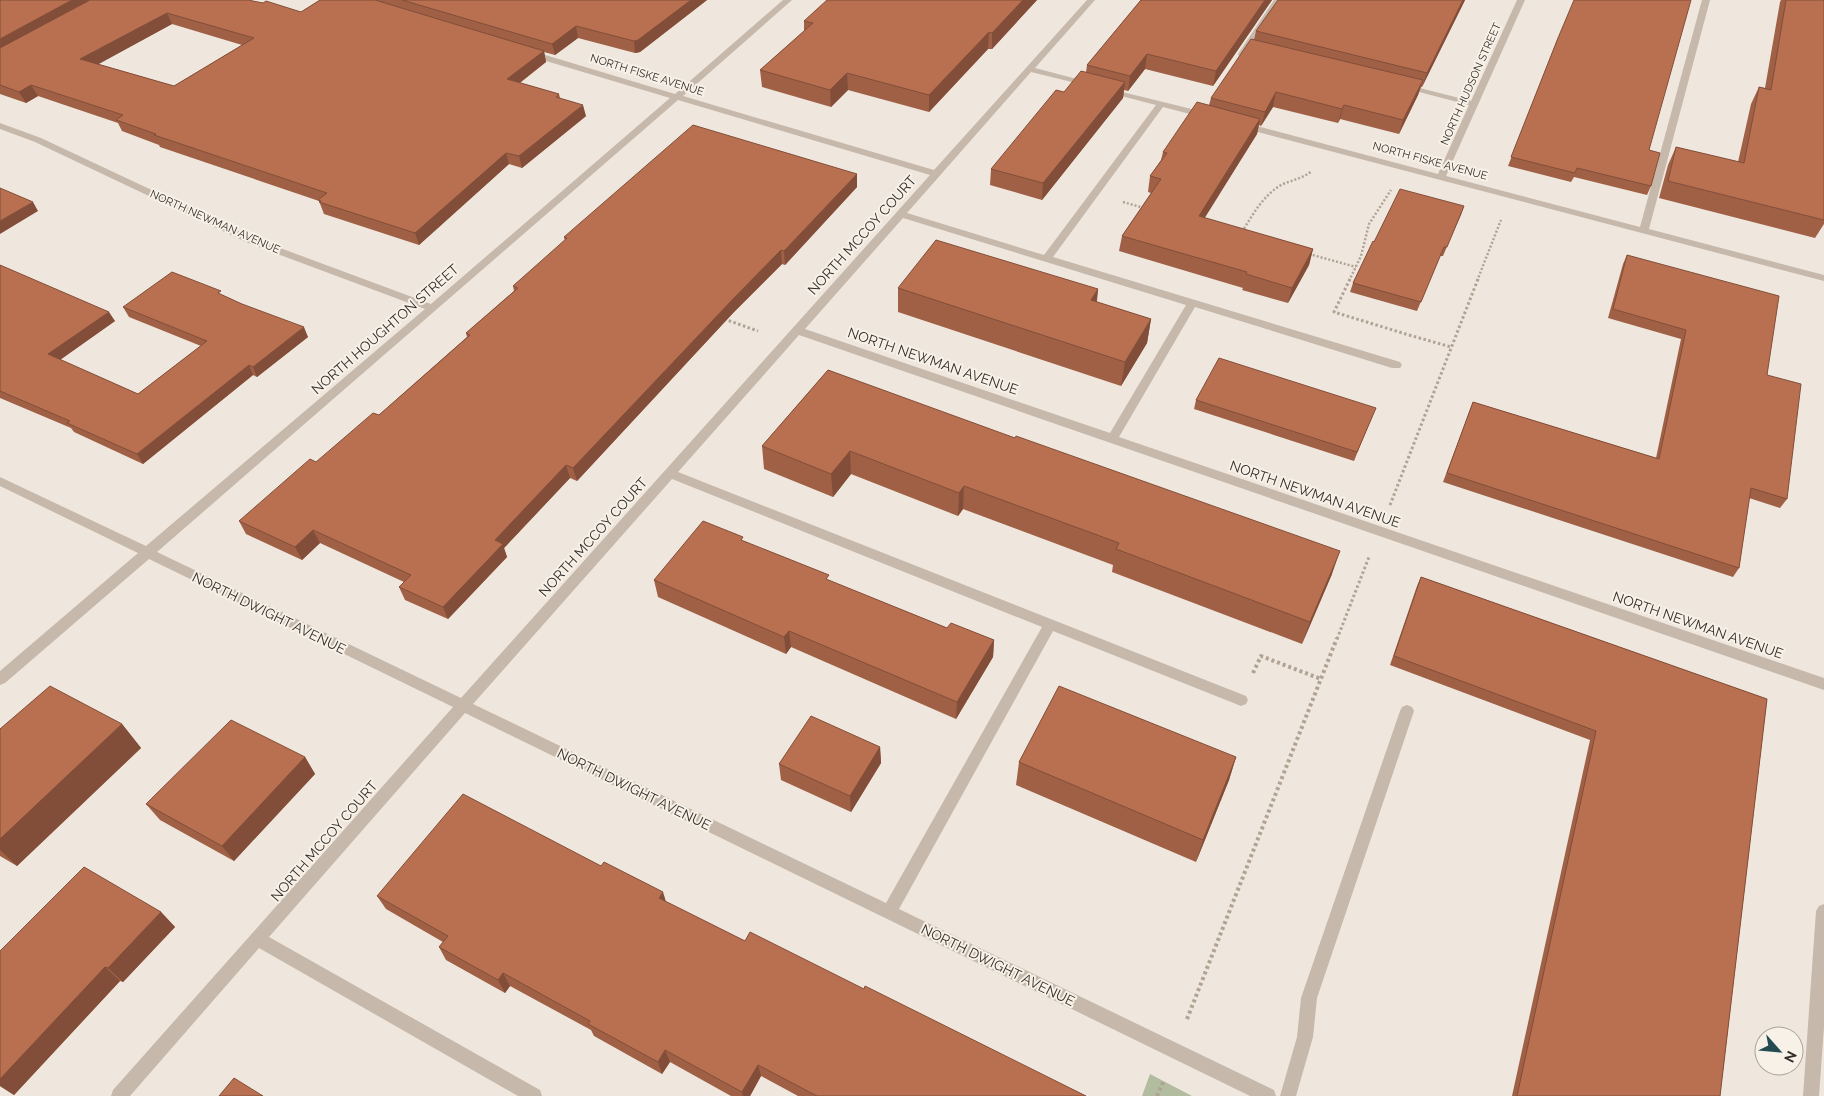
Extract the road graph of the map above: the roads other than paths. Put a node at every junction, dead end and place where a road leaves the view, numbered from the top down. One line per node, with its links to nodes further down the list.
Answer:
1 (788, 0): 10 (street, NORTH HOUGHTON STREET)
2 (1090, 0): 8 (street, NORTH MCCOY COURT)
3 (1278, 0): 7 (street)
4 (1522, 0): 12 (street, NORTH HUDSON STREET)
5 (1706, 0): 19 (street)
6 (524, 52): 10 (street, NORTH FISKE AVENUE)
7 (1236, 62)
8 (1029, 69): 11 (street); 16 (street, NORTH MCCOY COURT)
9 (1394, 84): 12 (street)
10 (677, 97): 16 (street, NORTH FISKE AVENUE); 23 (street, NORTH HOUGHTON STREET)
11 (1161, 104): 13 (street); 20 (street)
12 (1474, 104): 17 (street, NORTH HUDSON STREET)
13 (1218, 119)
14 (1236, 124): 17 (street, NORTH FISKE AVENUE)
15 (0, 126): 23 (street, NORTH NEWMAN AVENUE)
16 (936, 174): 18 (street, NORTH MCCOY COURT)
17 (1441, 177): 19 (street, NORTH FISKE AVENUE)
18 (900, 214): 20 (street); 24 (street, NORTH MCCOY COURT)
19 (1644, 231): 21 (street, NORTH FISKE AVENUE)
20 (1047, 258): 22 (street)
21 (1824, 278)
22 (1192, 303): 25 (street); 26 (street)
23 (433, 308): 29 (street, NORTH HOUGHTON STREET)
24 (797, 330): 26 (street, NORTH NEWMAN AVENUE); 27 (street, NORTH MCCOY COURT)
25 (1396, 365)
26 (1112, 439): 32 (street, NORTH NEWMAN AVENUE)
27 (670, 474): 30 (street); 34 (street, NORTH MCCOY COURT)
28 (0, 481): 29 (street, NORTH DWIGHT AVENUE)
29 (147, 554): 31 (street, NORTH HOUGHTON STREET); 34 (street, NORTH DWIGHT AVENUE)
30 (1050, 624): 33 (street); 37 (street)
31 (0, 679)
32 (1824, 684)
33 (1242, 700)
34 (463, 706): 37 (street, NORTH DWIGHT AVENUE); 38 (street, NORTH MCCOY COURT)
35 (1407, 710): 42 (street)
36 (1824, 911): 43 (street)
37 (889, 913): 41 (street, NORTH DWIGHT AVENUE)
38 (258, 939): 39 (street, NORTH MCCOY COURT); 40 (street)
39 (119, 1096)
40 (534, 1096)
41 (1268, 1096)
42 (1288, 1096)
43 (1811, 1096)

